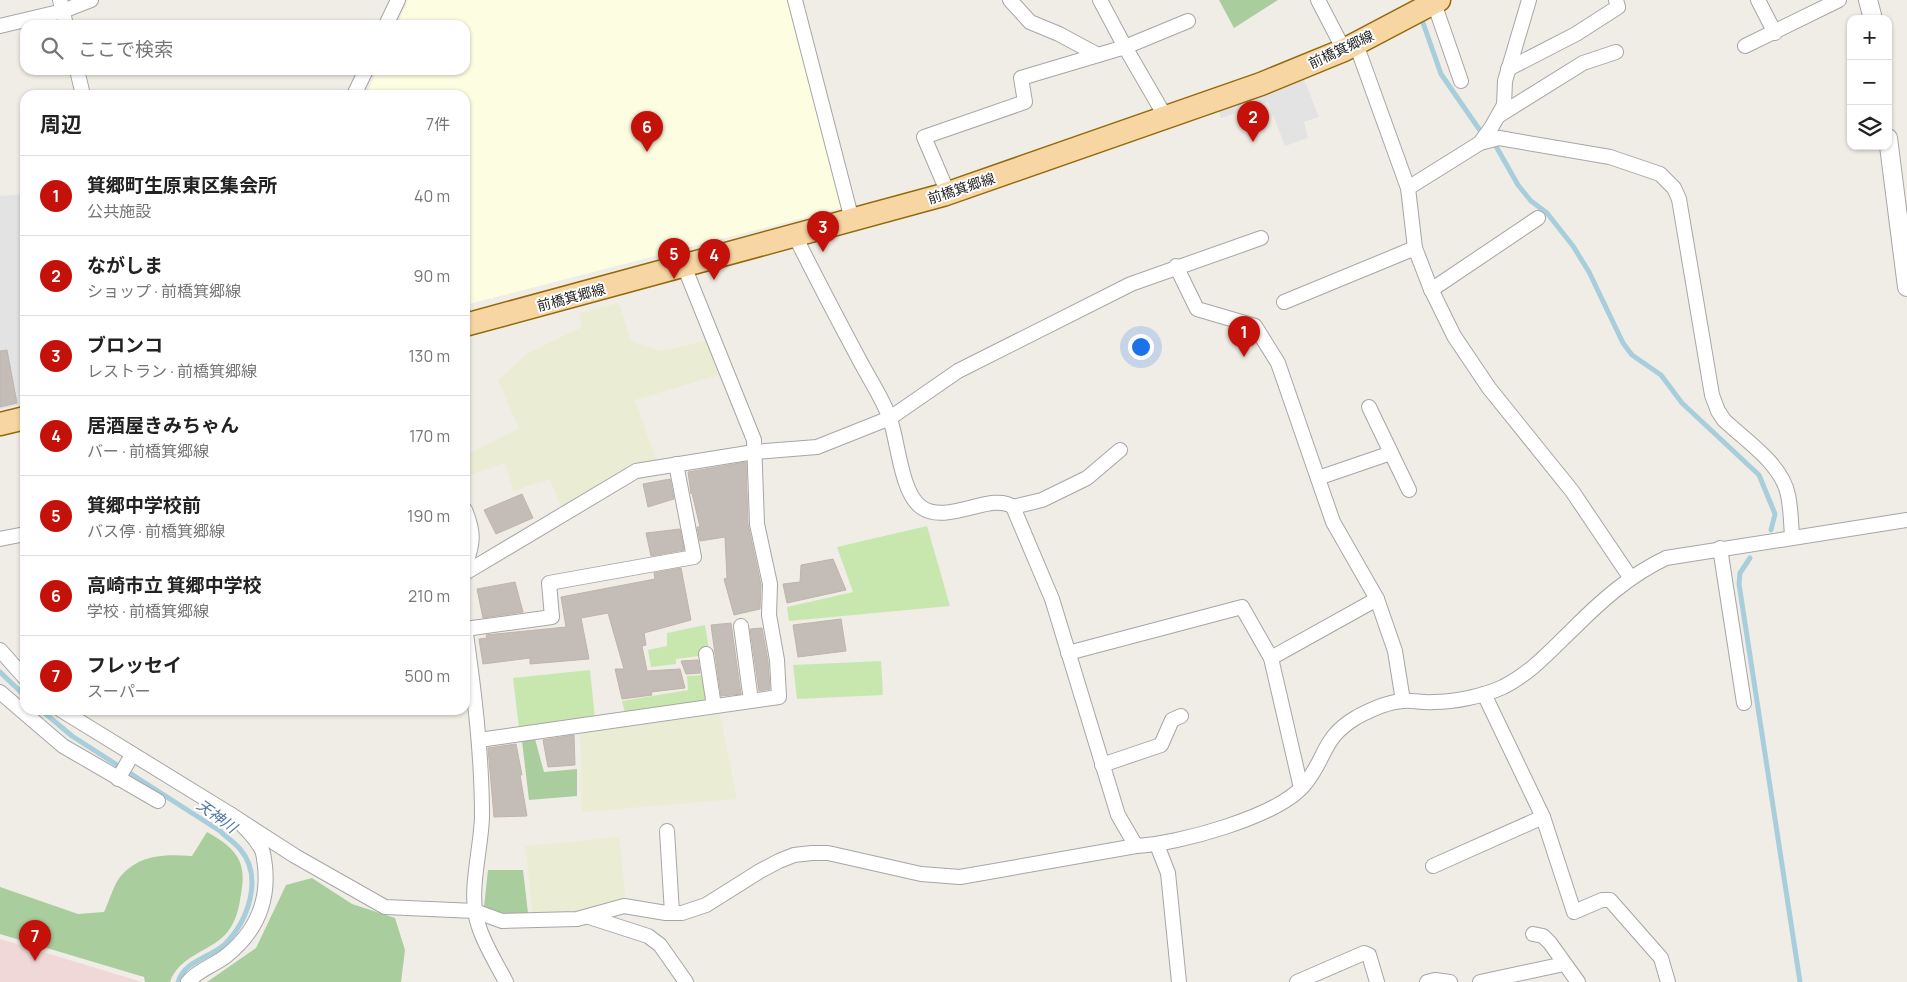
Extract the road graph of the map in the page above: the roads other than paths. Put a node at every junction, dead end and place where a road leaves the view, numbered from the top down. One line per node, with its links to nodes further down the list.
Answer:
1 (91, 0): 13 (street)
2 (398, 0): 16 (street)
3 (796, 0): 38 (street)
4 (1010, 0): 24 (street)
5 (1100, 0): 21 (street)
6 (1318, 0): 22 (street)
7 (1528, 0): 25 (street)
8 (1616, 0): 25 (street)
9 (1758, 0): 19 (street)
10 (1839, 0): 19 (street)
11 (1868, 0): 14 (street)
12 (1429, 5): 22 (main road, 前橋箕郷線); 28 (street)
13 (62, 6): 15 (street); 18 (street)
14 (1872, 15)
15 (65, 20)
16 (388, 20)
17 (1188, 21): 21 (street)
18 (0, 26)
19 (1775, 33): 20 (street)
20 (1745, 46)
21 (1125, 47): 24 (street); 31 (street)
22 (1350, 47): 31 (main road, 前橋箕郷線); 35 (street)
23 (1616, 52): 32 (street)
24 (1098, 55): 36 (street)
25 (1508, 69): 32 (street)
26 (78, 75): 29 (street)
27 (364, 75): 30 (street)
28 (1461, 81)
29 (82, 90)
30 (356, 90)
31 (1165, 116): 36 (main road, 前橋箕郷線)
32 (1497, 117): 33 (street)
33 (1480, 143): 35 (street); 62 (street)
34 (1890, 150): 44 (street)
35 (1408, 188): 41 (street)
36 (948, 193): 38 (main road, 前橋箕郷線)
37 (1538, 218): 45 (street)
38 (852, 220): 39 (main road, 前橋箕郷線)
39 (795, 236): 42 (main road, 前橋箕郷線); 49 (street)
40 (1261, 238): 43 (street)
41 (1415, 248): 45 (street); 46 (street)
42 (684, 266): 47 (main road, 前橋箕郷線); 53 (street)
43 (1176, 266): 49 (street); 56 (street)
44 (1907, 287)
45 (1431, 290): 67 (street)
46 (1284, 302)
47 (470, 325)
48 (1369, 407): 54 (street)
49 (890, 418): 53 (street); 58 (street)
50 (20, 419): 51 (main road)
51 (0, 424)
52 (1120, 450): 58 (street)
53 (754, 452): 55 (street); 79 (street)
54 (1391, 453): 56 (street); 57 (street)
55 (676, 464): 66 (street); 70 (street)
56 (1318, 478): 68 (street)
57 (1409, 490)
58 (1013, 508): 72 (street)
59 (1907, 520): 62 (street)
60 (470, 522): 65 (street)
61 (20, 535): 63 (street)
62 (1792, 537): 64 (street)
63 (0, 539)
64 (1720, 548): 67 (street); 81 (street)
65 (470, 551)
66 (470, 570)
67 (1630, 577): 78 (street)
68 (1377, 599): 74 (street); 80 (street)
69 (741, 626): 79 (street)
70 (470, 627)
71 (0, 650): 76 (street)
72 (1068, 653): 74 (street); 89 (street)
73 (706, 654): 82 (street)
74 (1270, 658): 91 (street)
75 (470, 668): 87 (street)
76 (20, 672)
77 (0, 692): 83 (street)
78 (1484, 694): 80 (street); 94 (street)
79 (751, 701): 82 (street)
80 (1403, 701): 91 (street)
81 (1744, 703)
82 (714, 706): 87 (street)
83 (20, 709)
84 (27, 715): 90 (street)
85 (67, 715): 88 (street)
86 (1182, 716): 89 (street)
87 (479, 740): 99 (street)
88 (130, 757): 90 (street); 93 (street)
89 (1102, 765): 97 (street)
90 (119, 777): 92 (street)
91 (1301, 788): 96 (street)
92 (158, 801)
93 (230, 814): 99 (street); 104 (street)
94 (1543, 817): 98 (street); 114 (street)
95 (667, 831): 100 (street)
96 (1157, 845): 97 (street); 107 (street)
97 (1136, 846): 100 (street)
98 (1433, 866)
99 (476, 911): 101 (street); 105 (street)
100 (672, 913): 101 (street)
101 (589, 917): 106 (street)
102 (1533, 934): 103 (street)
103 (1564, 964): 112 (street); 113 (street)
104 (188, 982)
105 (506, 982)
106 (686, 982)
107 (1178, 982)
108 (1297, 982): 109 (street)
109 (1376, 982)
110 (1427, 982): 111 (street)
111 (1450, 982)
112 (1480, 982)
113 (1578, 982)
114 (1668, 982)

